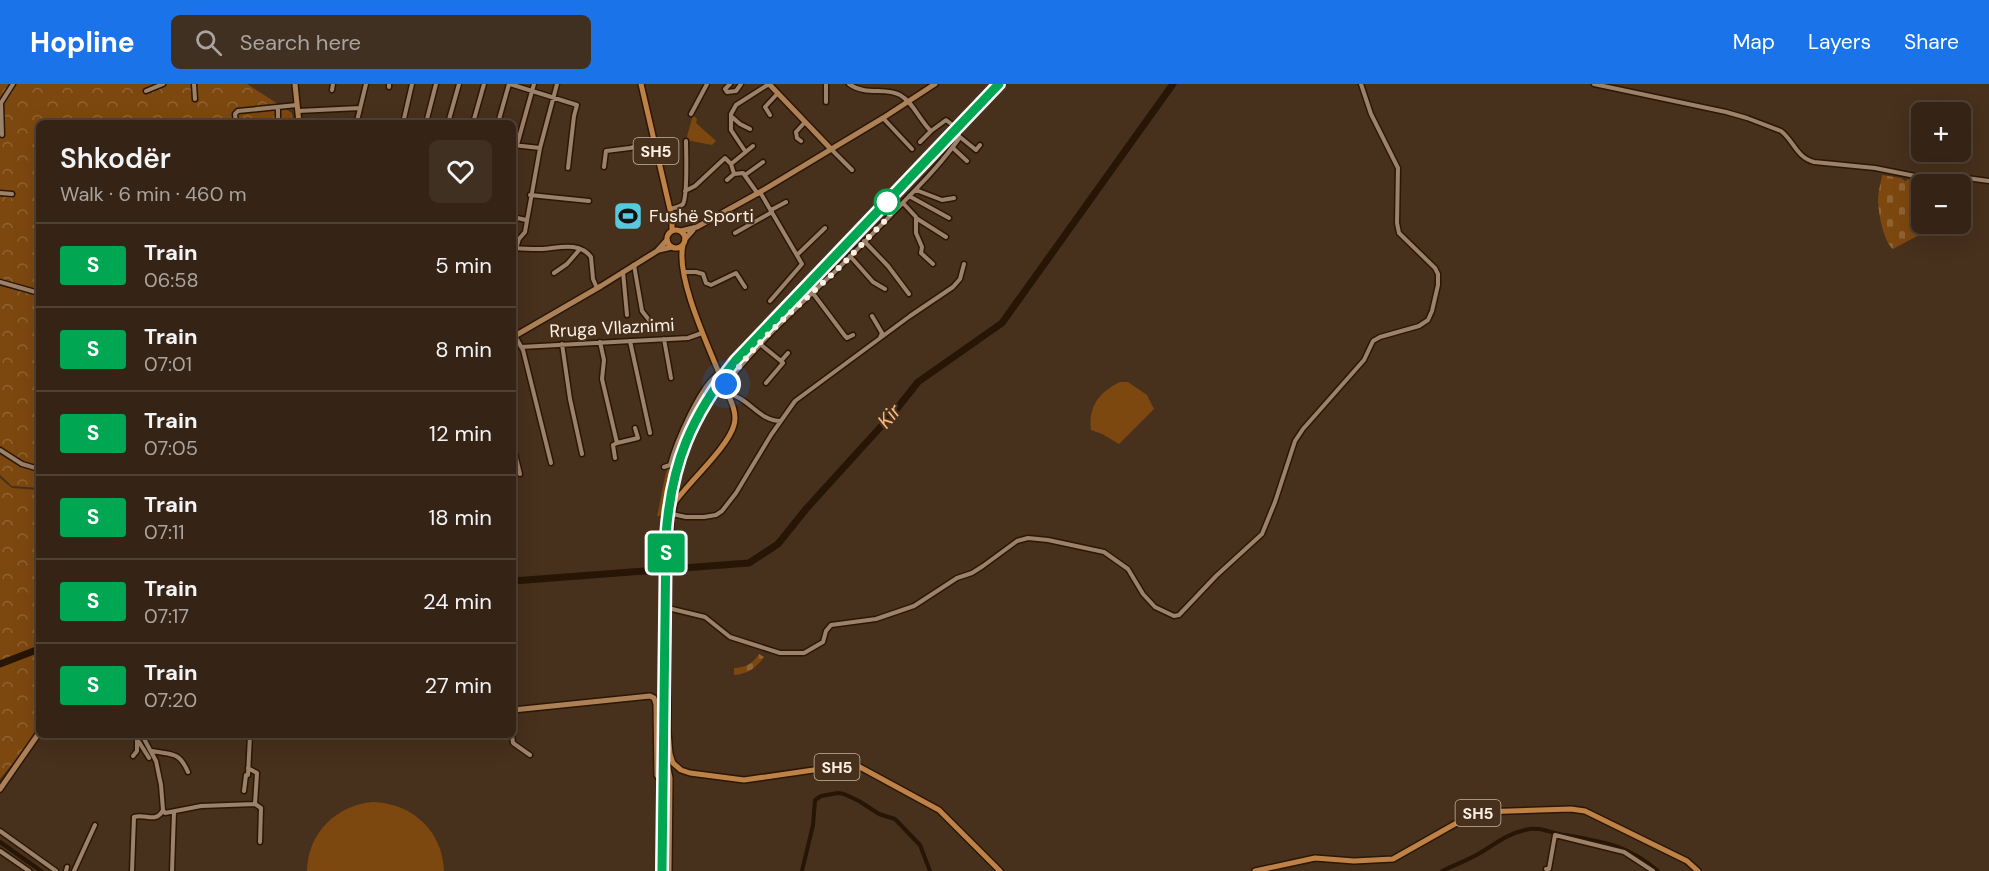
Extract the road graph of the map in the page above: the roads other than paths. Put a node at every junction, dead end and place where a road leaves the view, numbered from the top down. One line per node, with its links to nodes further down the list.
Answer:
1 (13, 84): 51 (street)
2 (163, 84): 25 (street)
3 (194, 84): 28 (street)
4 (366, 84): 33 (street)
5 (412, 84): 42 (street)
6 (436, 84): 43 (street)
7 (459, 84): 44 (street)
8 (484, 84): 45 (street)
9 (509, 84): 24 (street); 46 (street)
10 (534, 84): 24 (street)
11 (557, 84): 27 (street)
12 (641, 84): 56 (main road, SH5)
13 (707, 84): 34 (street)
14 (730, 84): 15 (street)
15 (741, 84)
16 (769, 84): 26 (main road); 36 (street)
17 (826, 84): 29 (street)
18 (849, 84): 30 (street)
19 (935, 84): 30 (main road)
20 (1001, 84): 49 (street)
21 (1361, 84): 158 (street)
22 (1594, 84): 75 (street)
23 (295, 85): 32 (main road)
24 (532, 90): 27 (street); 55 (street)
25 (146, 91)
26 (778, 93): 35 (street); 47 (main road)
27 (554, 96): 61 (street); 70 (street)
28 (195, 99)
29 (826, 102)
30 (908, 102): 37 (main road); 50 (street)
31 (278, 108): 32 (street); 38 (street); 39 (street)
32 (297, 108): 33 (street); 40 (main road)
33 (360, 108): 41 (street)
34 (691, 114)
35 (770, 114)
36 (732, 117): 48 (street); 65 (street)
37 (883, 118): 63 (main road); 64 (street)
38 (236, 120)
39 (278, 120)
40 (299, 120)
41 (357, 120)
42 (404, 120)
43 (427, 120)
44 (449, 120)
45 (474, 120)
46 (499, 120)
47 (805, 122): 54 (street); 63 (main road)
48 (750, 129)
49 (958, 129): 50 (street); 52 (street)
50 (931, 132): 57 (street)
51 (2, 135)
52 (960, 137): 59 (street); 62 (street)
53 (686, 141): 77 (street)
54 (801, 141)
55 (516, 142)
56 (654, 142): 69 (street); 87 (main road, SH5)
57 (920, 142)
58 (516, 145): 61 (street)
59 (980, 145)
60 (753, 146): 65 (street)
61 (540, 148): 81 (street)
62 (953, 148): 66 (street); 76 (street)
63 (831, 149): 71 (street); 78 (main road)
64 (912, 149)
65 (745, 151): 68 (street)
66 (967, 161)
67 (763, 162): 73 (street)
68 (731, 164): 72 (street); 77 (street)
69 (604, 167)
70 (568, 168)
71 (852, 170)
72 (734, 174): 73 (street); 74 (street)
73 (745, 175): 78 (street)
74 (727, 180)
75 (1989, 181)
76 (916, 190): 82 (street); 83 (street)
77 (686, 191): 87 (street)
78 (759, 193): 88 (street); 94 (main road)
79 (0, 194): 80 (street)
80 (12, 194)
81 (531, 195): 84 (street); 93 (street)
82 (909, 196): 86 (street); 92 (street)
83 (954, 198)
84 (589, 201)
85 (786, 202): 88 (street)
86 (903, 203): 91 (street); 102 (street)
87 (669, 208): 90 (main road, SH5)
88 (771, 211): 98 (street); 107 (street)
89 (516, 217): 93 (street)
90 (672, 218): 96 (main road, SH5); 97 (main road, SH5)
91 (916, 218): 99 (street); 110 (street)
92 (949, 218)
93 (526, 220): 104 (street)
94 (697, 227): 97 (main road); 101 (main road)
95 (825, 228): 107 (street)
96 (672, 231): 97 (main road); 100 (main road, SH5)
97 (680, 231): 101 (main road, SH5)
98 (735, 233)
99 (946, 237)
100 (667, 240): 103 (main road); 106 (main road)
101 (684, 242): 103 (main road); 109 (main road)
102 (864, 242): 108 (street); 122 (street)
103 (674, 247): 106 (main road); 109 (main road)
104 (516, 248): 105 (street)
105 (580, 249): 115 (street); 118 (street)
106 (657, 251): 112 (main road)
107 (797, 255): 123 (street)
108 (850, 256): 119 (street); 121 (street)
109 (682, 259): 114 (main road)
110 (933, 264)
111 (964, 264): 130 (street)
112 (634, 265): 113 (main road); 126 (street)
113 (623, 272): 118 (main road); 124 (street)
114 (684, 272): 117 (street); 127 (main road)
115 (554, 273)
116 (0, 282): 120 (street)
117 (745, 287)
118 (598, 288): 128 (main road)
119 (885, 289)
120 (36, 292)
121 (812, 292): 129 (street); 136 (street)
122 (909, 294)
123 (770, 302)
124 (627, 315)
125 (872, 316): 130 (street)
126 (649, 320)
127 (704, 332): 132 (street, Rruga Vllaznimi); 140 (main road)
128 (516, 335)
129 (853, 335)
130 (879, 338): 145 (street)
131 (516, 339): 137 (street)
132 (664, 339): 133 (street, Rruga Vllaznimi); 141 (street)
133 (630, 341): 134 (street, Rruga Vllaznimi); 147 (street)
134 (600, 342): 135 (street, Rruga Vllaznimi); 148 (street)
135 (562, 344): 137 (street, Rruga Vllaznimi); 150 (street)
136 (760, 344): 139 (street); 143 (street)
137 (521, 347): 153 (street)
138 (788, 354): 139 (street)
139 (782, 361): 142 (street)
140 (720, 373): 143 (main road); 154 (street)
141 (671, 378)
142 (766, 383)
143 (725, 386): 144 (main road)
144 (728, 394): 145 (street); 157 (main road)
145 (781, 421): 157 (street)
146 (635, 428): 148 (street)
147 (650, 433)
148 (616, 442): 152 (street)
149 (0, 450): 155 (street)
150 (582, 454)
151 (516, 458): 156 (street)
152 (615, 458)
153 (551, 463)
154 (664, 467)
155 (36, 468)
156 (520, 474)
157 (671, 514): 158 (main road, SH5)
158 (668, 608): 160 (main road, SH5)
159 (516, 710): 173 (main road)
160 (668, 732): 173 (main road); 190 (main road, SH5)
161 (36, 737): 174 (main road)
162 (140, 738): 166 (street)
163 (142, 738): 167 (street)
164 (250, 738): 171 (street)
165 (511, 738): 168 (street)
166 (139, 741): 169 (street); 170 (street)
167 (152, 751): 172 (street); 177 (street)
168 (530, 755)
169 (133, 756)
170 (149, 758)
171 (248, 768): 175 (street); 176 (street)
172 (188, 772)
173 (669, 782): 189 (main road)
174 (0, 789)
175 (244, 791)
176 (255, 804): 178 (street); 181 (street)
177 (163, 810): 178 (street); 187 (street)
178 (174, 812): 188 (street)
179 (95, 825): 186 (street)
180 (0, 831): 185 (street)
181 (260, 842)
182 (0, 851): 184 (street)
183 (1546, 869): 192 (street)
184 (29, 871)
185 (56, 871)
186 (74, 871)
187 (132, 871)
188 (172, 871)
189 (669, 871)
190 (1000, 871)
191 (1255, 871): 193 (main road, SH5)
192 (1653, 871)
193 (1698, 871)

